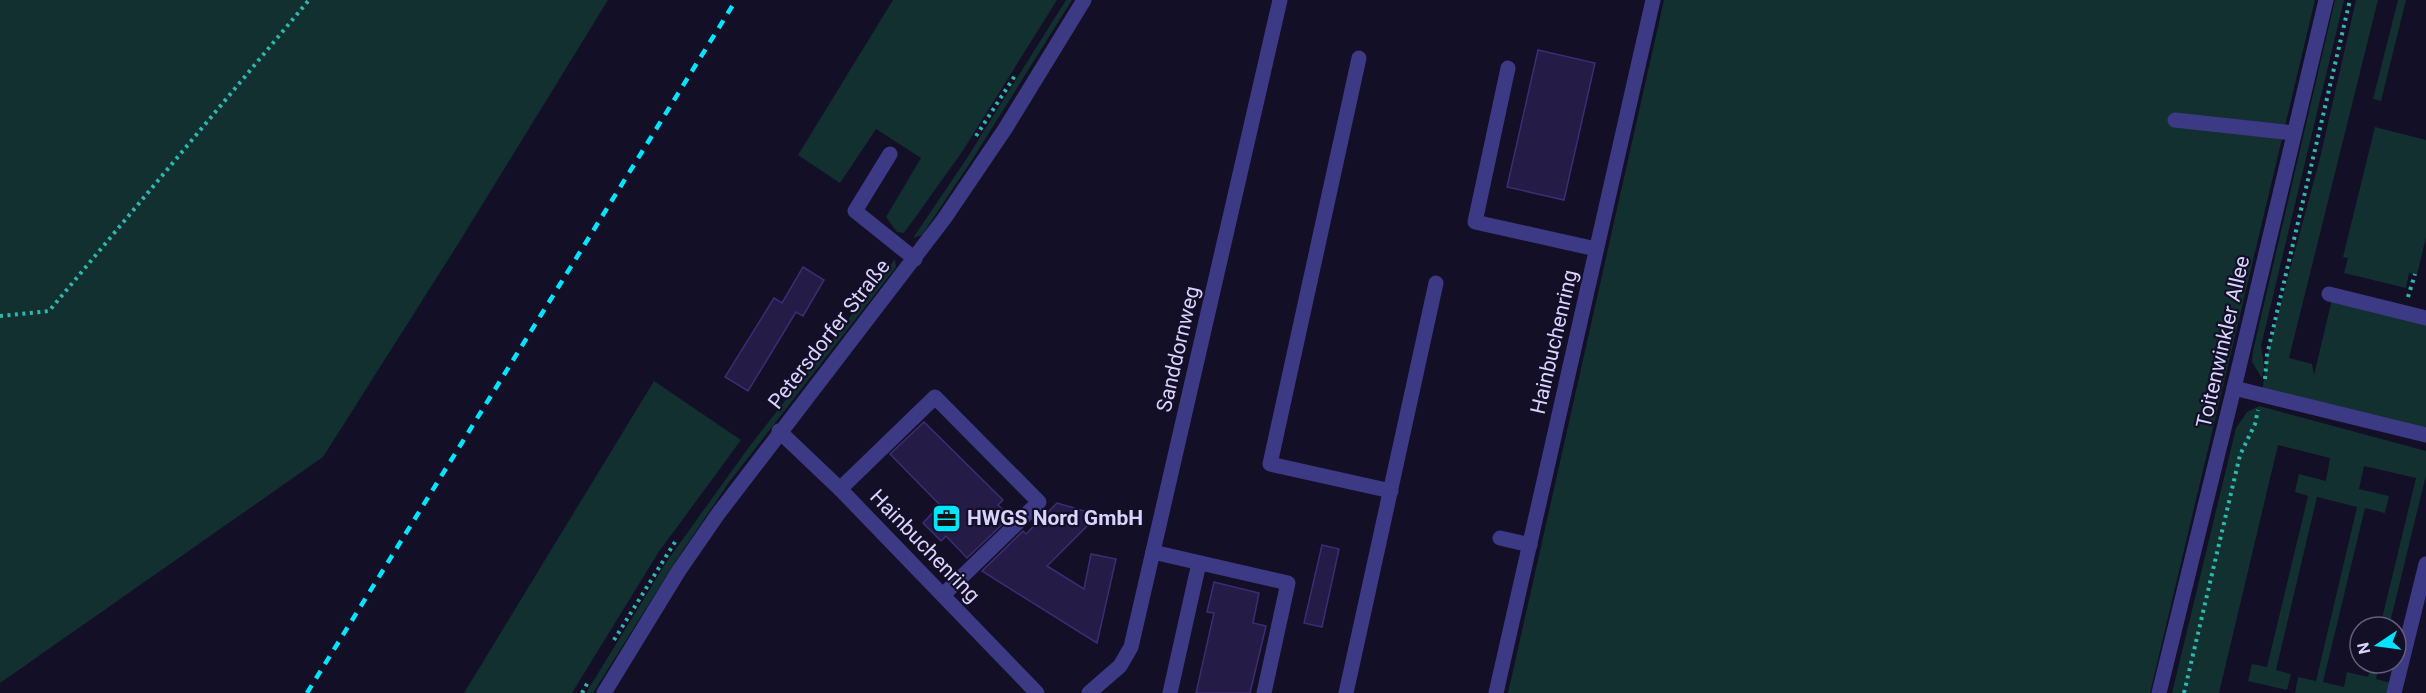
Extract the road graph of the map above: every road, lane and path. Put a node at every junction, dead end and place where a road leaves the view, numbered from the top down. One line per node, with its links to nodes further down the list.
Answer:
1 (309, 0): 18 (path)
2 (1084, 0): 13 (street, Petersdorfer Straße)
3 (1280, 0): 28 (street, Sanddornweg)
4 (1653, 0): 12 (street, Hainbuchenring)
5 (2326, 0): 10 (street, Toitenwinkler Allee)
6 (2350, 0): 21 (path)
7 (1359, 58): 25 (street)
8 (1508, 68): 12 (street)
9 (2175, 120): 10 (street)
10 (2294, 133): 20 (street, Toitenwinkler Allee)
11 (890, 154): 13 (street)
12 (1596, 249): 27 (street, Hainbuchenring)
13 (915, 259): 22 (street, Petersdorfer Straße)
14 (2415, 274): 17 (path)
15 (1436, 283): 25 (street)
16 (2330, 294): 17 (street)
17 (2404, 313): 19 (street)
18 (0, 316)
19 (2426, 318)
20 (2234, 388): 21 (street); 39 (street, Toitenwinkler Allee)
21 (2262, 394): 23 (street); 40 (path)
22 (779, 431): 24 (street, Hainbuchenring); 33 (street, Petersdorfer Straße)
23 (2426, 435)
24 (840, 489): 31 (street, Hainbuchenring); 31 (street)
25 (1391, 491): 37 (street)
26 (1500, 538): 27 (street)
27 (1530, 545): 38 (street, Hainbuchenring)
28 (1153, 552): 29 (street); 34 (street, Sanddornweg)
29 (1199, 563): 35 (street); 36 (street)
30 (2426, 564): 41 (street)
31 (944, 595): 32 (street, Hainbuchenring)
32 (1028, 689)
33 (604, 693)
34 (1089, 693)
35 (1170, 693)
36 (1264, 693)
37 (1346, 693)
38 (1496, 693)
39 (2159, 693)
40 (2184, 693)
41 (2394, 693)

